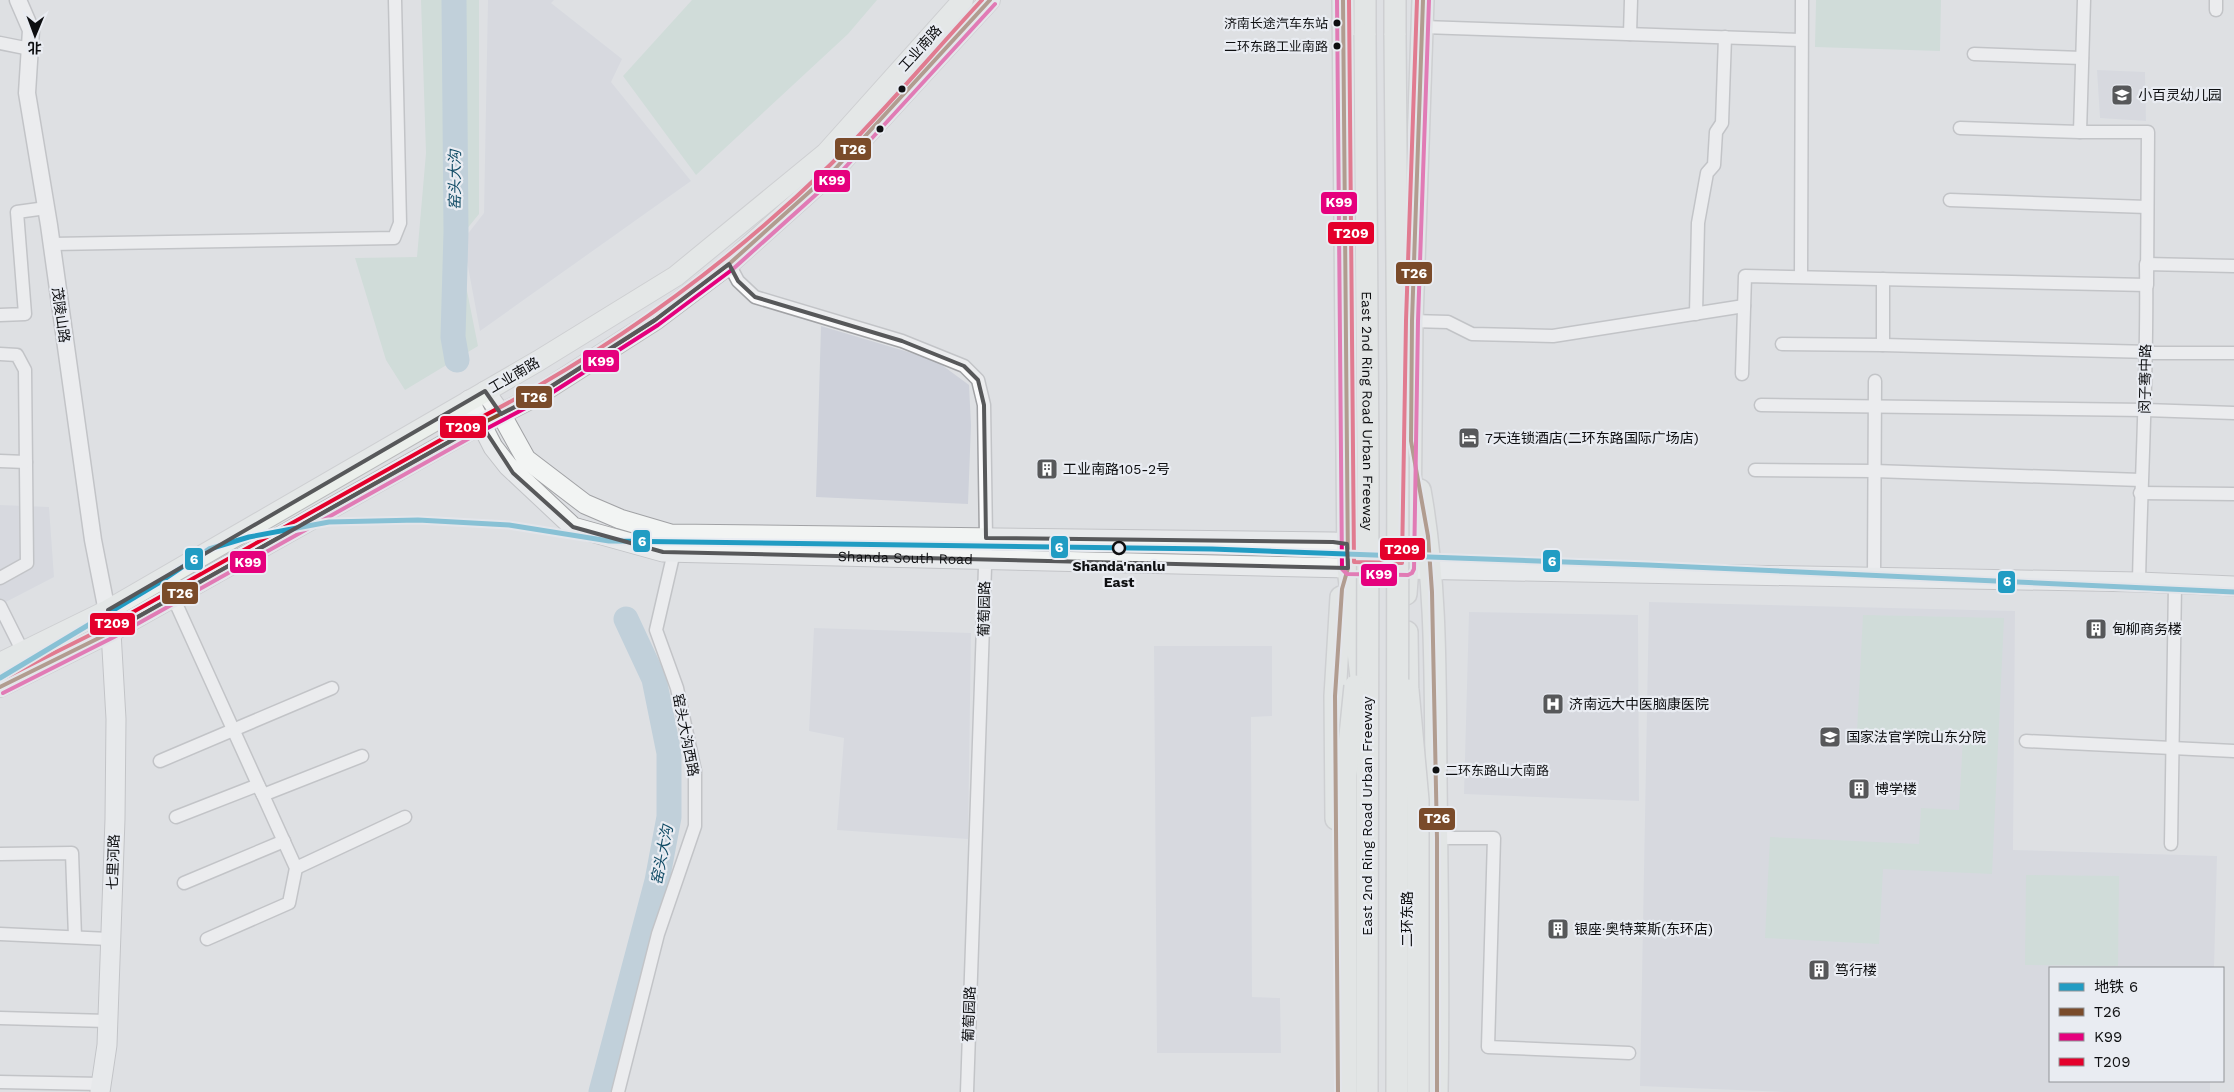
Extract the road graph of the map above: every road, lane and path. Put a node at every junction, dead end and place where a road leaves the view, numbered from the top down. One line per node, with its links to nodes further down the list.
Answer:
1 (18, 0): 17 (street, 茂陵山路)
2 (395, 0): 25 (street)
3 (963, 0): 43 (main road, 工业南路)
4 (990, 0): 26 (main road, 工业南路)
5 (1343, 0): 57 (highway)
6 (1365, 0): 61 (highway, East 2nd Ring Road Urban Freeway, bridge)
7 (1395, 0): 62 (highway, East 2nd Ring Road Urban Freeway, bridge)
8 (1423, 0): 12 (highway)
9 (1631, 0): 13 (street)
10 (1802, 0): 15 (street)
11 (2084, 0): 19 (street)
12 (1423, 26): 13 (street); 35 (highway)
13 (1630, 34): 14 (street)
14 (1725, 37): 15 (street); 33 (street)
15 (1801, 40): 29 (street)
16 (0, 43): 17 (street)
17 (30, 49): 24 (street, 茂陵山路)
18 (1974, 54): 19 (street)
19 (2082, 58): 21 (street)
20 (1960, 128): 21 (street)
21 (2080, 132): 23 (street, 闵子骞中路)
22 (1950, 200): 23 (street)
23 (2147, 207): 27 (street, 闵子骞中路)
24 (46, 208): 25 (street, 茂陵山路); 34 (street)
25 (52, 244): 70 (street, 茂陵山路)
26 (729, 264): 48 (main road, 工业南路); 59 (street, 葡萄园路)
27 (2146, 264): 28 (street); 31 (street, 闵子骞中路)
28 (2234, 266)
29 (1800, 276): 30 (street); 32 (street)
30 (1883, 279): 31 (street); 37 (street)
31 (2147, 285): 38 (street, 闵子骞中路)
32 (1744, 306): 33 (street); 41 (street)
33 (1696, 314): 35 (street)
34 (0, 315)
35 (1412, 321): 50 (highway)
36 (1782, 344): 37 (street)
37 (1883, 346): 38 (street)
38 (2148, 352): 39 (street); 46 (street, 闵子骞中路)
39 (2234, 353)
40 (0, 354): 52 (street)
41 (1742, 374)
42 (1875, 380): 45 (street)
43 (477, 396): 48 (main road, Shanda South Road); 49 (main road, Shanda South Road); 70 (main road, 工业南路)
44 (1761, 405): 45 (street)
45 (1875, 406): 46 (street); 54 (street)
46 (2145, 410): 47 (street); 55 (street, 闵子骞中路)
47 (2234, 413)
48 (501, 414): 49 (main road, 工业南路); 57 (main road, Shanda South Road)
49 (481, 424): 58 (main road, Shanda South Road); 68 (main road, 工业南路)
50 (1411, 441): 60 (highway); 62 (highway)
51 (0, 461): 52 (street)
52 (26, 462): 63 (street)
53 (1755, 470): 54 (street)
54 (1874, 471): 55 (street); 64 (street)
55 (2140, 487): 56 (street); 65 (street, 闵子骞中路)
56 (2234, 494)
57 (1347, 544): 61 (highway); 62 (main road, Shanda South Road)
58 (674, 552): 59 (main road, Shanda South Road); 109 (street, 窑头大沟西路)
59 (985, 559): 61 (main road, Shanda South Road); 110 (street, 葡萄园路)
60 (1431, 569): 62 (main road, Shanda South Road); 64 (main road, Shanda South Road); 74 (highway)
61 (1357, 571): 62 (main road, Shanda South Road); 78 (highway); 85 (highway); 112 (highway, bridge); 114 (highway, East 2nd Ring Road Urban Freeway, bridge)
62 (1403, 573): 77 (highway, 二环东路); 115 (highway, East 2nd Ring Road Urban Freeway, bridge); 117 (highway, bridge)
63 (0, 578)
64 (1874, 578): 65 (main road, Shanda South Road)
65 (2139, 582): 66 (main road, Shanda South Road)
66 (2175, 584): 67 (main road, Shanda South Road); 84 (street)
67 (2234, 586)
68 (173, 597): 71 (main road, 工业南路); 80 (street)
69 (0, 606): 72 (street)
70 (108, 610): 71 (street, 茂陵山路); 72 (main road, 工业南路)
71 (111, 632): 75 (main road, 工业南路); 102 (main road, 七里河路)
72 (23, 652): 73 (main road, 工业南路)
73 (0, 663)
74 (1434, 678): 79 (highway, 二环东路); 82 (highway)
75 (0, 687)
76 (332, 688): 80 (street)
77 (1409, 689): 79 (highway, 二环东路); 83 (highway, 二环东路)
78 (1334, 696): 85 (highway); 99 (highway)
79 (1421, 712): 82 (highway, 二环东路); 83 (highway, 二环东路)
80 (233, 730): 88 (street); 89 (street)
81 (2026, 741): 84 (street)
82 (1436, 742): 92 (highway)
83 (1407, 746): 116 (highway, 二环东路)
84 (2172, 748): 86 (street); 94 (street)
85 (1361, 750): 97 (highway)
86 (2234, 751)
87 (362, 756): 89 (street)
88 (160, 761)
89 (261, 790): 90 (street); 93 (street)
90 (176, 817)
91 (405, 817): 96 (street)
92 (1437, 838): 106 (street); 118 (highway)
93 (284, 841): 96 (street); 98 (street)
94 (2171, 844)
95 (0, 854): 101 (street)
96 (296, 868): 103 (street)
97 (1361, 870): 99 (highway); 113 (highway)
98 (184, 883)
99 (1337, 918): 111 (highway)
100 (0, 934): 101 (street)
101 (76, 937): 102 (street)
102 (109, 938): 105 (main road, 七里河路)
103 (207, 939)
104 (0, 1018): 105 (street)
105 (107, 1021): 108 (main road, 七里河路)
106 (1629, 1053)
107 (0, 1082): 108 (street)
108 (101, 1088)
109 (618, 1092)
110 (967, 1092)
111 (1338, 1092)
112 (1346, 1092)
113 (1360, 1092)
114 (1367, 1092)
115 (1397, 1092)
116 (1408, 1092)
117 (1418, 1092)
118 (1438, 1092)

